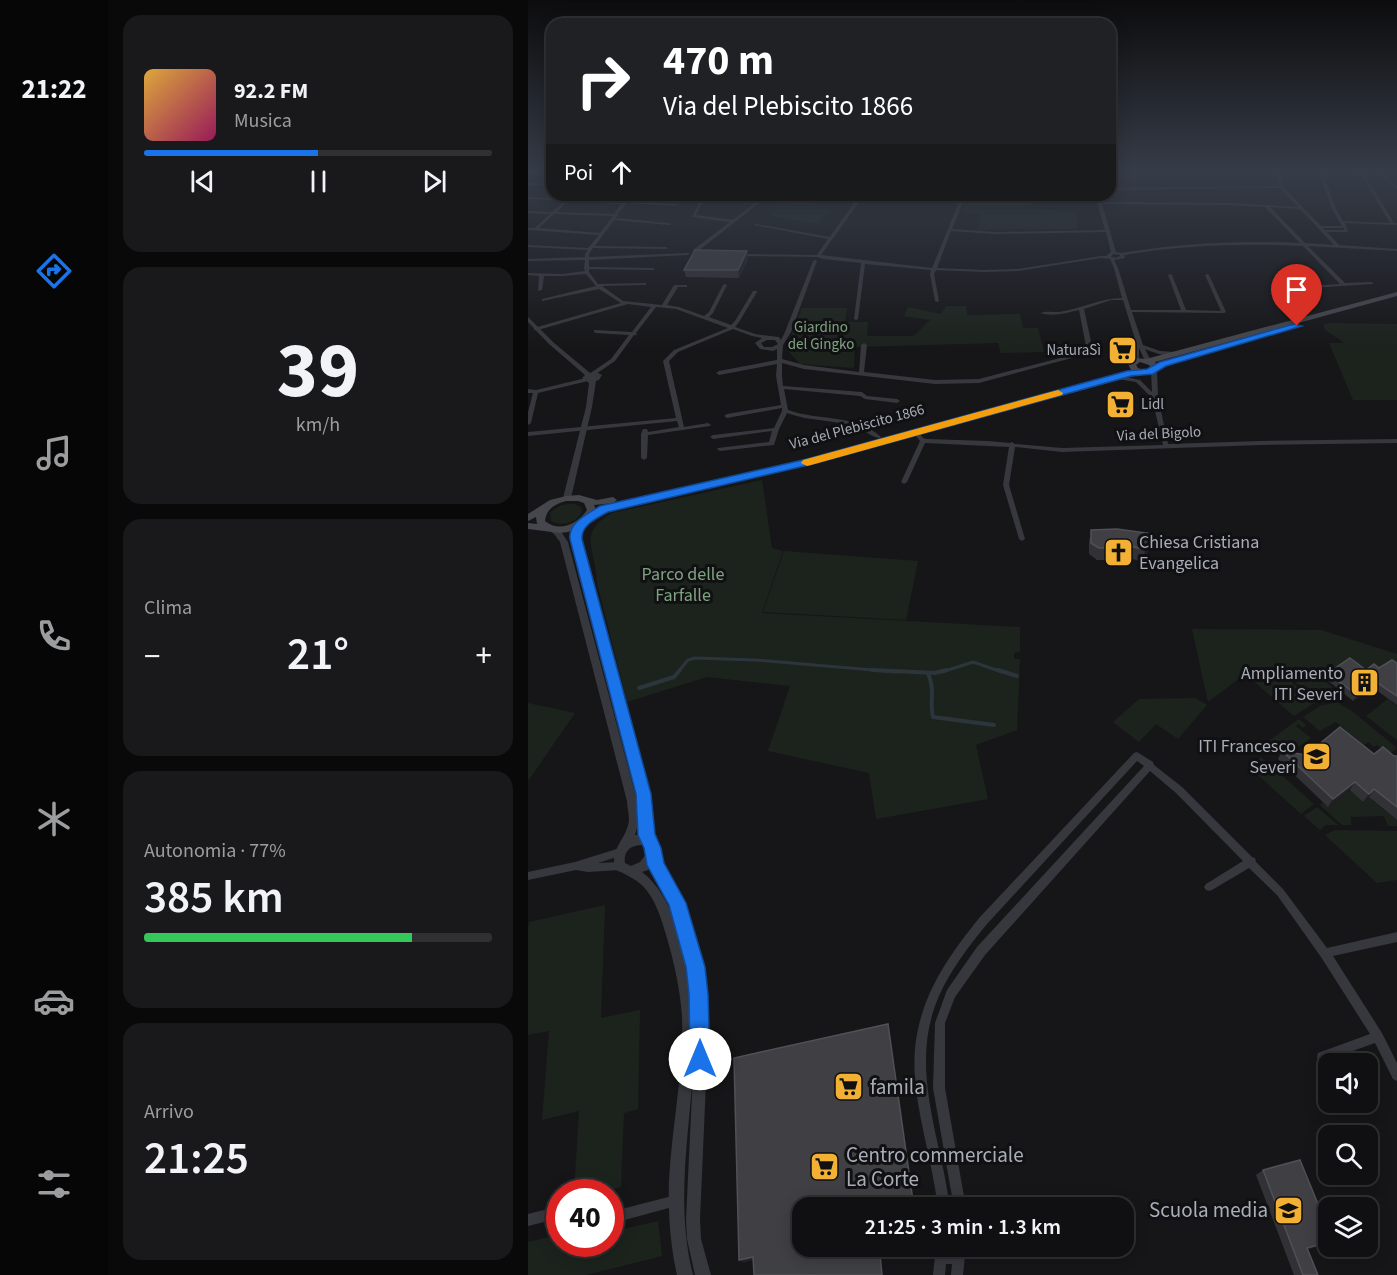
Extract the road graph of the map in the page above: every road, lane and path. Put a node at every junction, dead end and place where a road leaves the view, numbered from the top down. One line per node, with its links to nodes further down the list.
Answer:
1 (543, 230): 11 (street)
2 (604, 230): 11 (street)
3 (722, 230): 24 (street)
4 (787, 230): 12 (street)
5 (836, 230): 12 (street)
6 (950, 230): 29 (street)
7 (956, 230): 10 (street)
8 (1290, 230): 14 (street)
9 (1323, 230): 15 (street)
10 (1107, 231): 19 (street)
11 (601, 234): 16 (street)
12 (830, 238): 22 (street)
13 (528, 246): 16 (street)
14 (1305, 246): 15 (street); 21 (street); 37 (street)
15 (1339, 247): 18 (street)
16 (590, 248): 17 (street); 24 (street)
17 (665, 248)
18 (1397, 250)
19 (1114, 253): 21 (street); 23 (street)
20 (728, 255): 22 (street)
21 (1120, 257): 23 (street); 27 (street)
22 (817, 258): 26 (street); 60 (street)
23 (1110, 258): 27 (street); 29 (street)
24 (586, 259): 25 (street); 30 (street)
25 (528, 260)
26 (862, 262): 29 (street); 58 (street)
27 (1116, 268): 45 (street)
28 (651, 269): 30 (street)
29 (933, 269): 48 (street)
30 (587, 270): 32 (street); 39 (street)
31 (528, 274): 32 (street)
32 (542, 274): 42 (street)
33 (1170, 275): 54 (street)
34 (1207, 275): 54 (street)
35 (1371, 283): 37 (street)
36 (644, 284): 39 (street)
37 (1343, 284): 41 (street)
38 (725, 285): 56 (street)
39 (599, 286): 47 (street); 49 (street)
40 (685, 286): 51 (street)
41 (1308, 287): 41 (street)
42 (540, 290)
43 (755, 292): 59 (street)
44 (1397, 294): 71 (main road)
45 (1125, 299): 52 (street); 53 (street)
46 (1397, 299): 74 (main road)
47 (544, 300)
48 (937, 301)
49 (626, 303): 50 (street); 61 (street)
50 (655, 305): 51 (street); 64 (street)
51 (664, 306): 56 (street)
52 (1081, 308): 55 (street); 77 (street)
53 (1129, 311): 54 (street); 66 (street)
54 (1184, 312)
55 (1042, 313)
56 (705, 318): 59 (street)
57 (528, 319): 61 (street)
58 (856, 319)
59 (732, 326): 62 (street); 89 (street)
60 (789, 328): 65 (street); 67 (street)
61 (536, 329): 78 (street)
62 (743, 330): 65 (street); 69 (street)
63 (596, 331): 64 (street)
64 (634, 334): 78 (street)
65 (771, 338): 67 (street); 69 (street)
66 (1137, 338): 70 (street); 72 (street)
67 (781, 344): 69 (street); 73 (street)
68 (864, 345): 77 (street)
69 (760, 346): 73 (street)
70 (1142, 346): 71 (street); 74 (street)
71 (1180, 354): 74 (main road)
72 (1134, 362): 74 (main road); 75 (main road); 100 (main road, Via del Plebiscito 1866)
73 (777, 365): 76 (street); 77 (street); 81 (street)
74 (1152, 365): 75 (main road, Via del Plebiscito 1866); 85 (street)
75 (1140, 372): 79 (main road, Via del Plebiscito 1866); 82 (street)
76 (719, 374)
77 (861, 374)
78 (591, 377): 84 (street); 93 (street)
79 (1112, 378): 82 (street); 96 (main road, Via del Plebiscito 1866)
80 (528, 383): 84 (street)
81 (781, 387): 86 (street); 87 (street)
82 (1148, 389): 85 (street)
83 (528, 392): 84 (street)
84 (536, 392): 90 (street)
85 (1155, 397): 104 (street)
86 (897, 401)
87 (784, 408): 88 (street); 95 (street); 100 (street)
88 (727, 416)
89 (679, 419): 91 (street); 94 (street)
90 (528, 423)
91 (645, 423): 93 (street); 98 (street)
92 (708, 425): 94 (street)
93 (583, 429): 97 (street); 108 (street)
94 (682, 429): 98 (street)
95 (776, 429): 99 (street); 105 (street)
96 (916, 432): 101 (street); 112 (main road, Via del Plebiscito 1866)
97 (528, 434)
98 (644, 434): 106 (street)
99 (713, 437)
100 (878, 437): 109 (main road, Via del Plebiscito 1866)
101 (923, 441): 103 (street, Via del Bigolo); 107 (street)
102 (1397, 441): 104 (street, Via del Bigolo)
103 (1012, 444): 104 (street, Via del Bigolo); 115 (street)
104 (1166, 447)
105 (720, 449)
106 (644, 458)
107 (904, 482)
108 (567, 498): 109 (main road, Via del Plebiscito 1866); 110 (main road)
109 (587, 501): 112 (main road)
110 (545, 509): 111 (main road); 114 (main road)
111 (528, 518)
112 (586, 520): 114 (main road, Via del Plebiscito 1866); 118 (street)
113 (528, 526): 114 (main road)
114 (549, 529): 117 (street)
115 (1022, 539)
116 (1150, 765): 119 (street); 120 (street); 121 (street)
117 (623, 848): 118 (street); 122 (street); 123 (street)
118 (651, 849): 123 (street); 144 (street)
119 (1049, 850): 120 (street); 128 (street)
120 (1061, 861): 129 (street)
121 (1252, 861): 125 (street); 127 (street)
122 (575, 866): 123 (street); 124 (street)
123 (625, 868): 137 (street)
124 (528, 876)
125 (1209, 887)
126 (1397, 937): 127 (street)
127 (1325, 953): 132 (street)
128 (952, 962): 129 (street); 130 (street)
129 (966, 970): 131 (street)
130 (926, 1018): 131 (street); 135 (street)
131 (940, 1023): 136 (street)
132 (1378, 1037): 133 (street); 134 (street)
133 (1333, 1053)
134 (1396, 1071)
135 (942, 1197)
136 (958, 1197)
137 (676, 1201): 138 (street); 143 (street)
138 (624, 1214)
139 (546, 1216): 140 (street)
140 (528, 1220)
141 (941, 1257): 145 (street)
142 (959, 1257): 146 (street)
143 (685, 1275)
144 (703, 1275)
145 (939, 1275)
146 (957, 1275)

